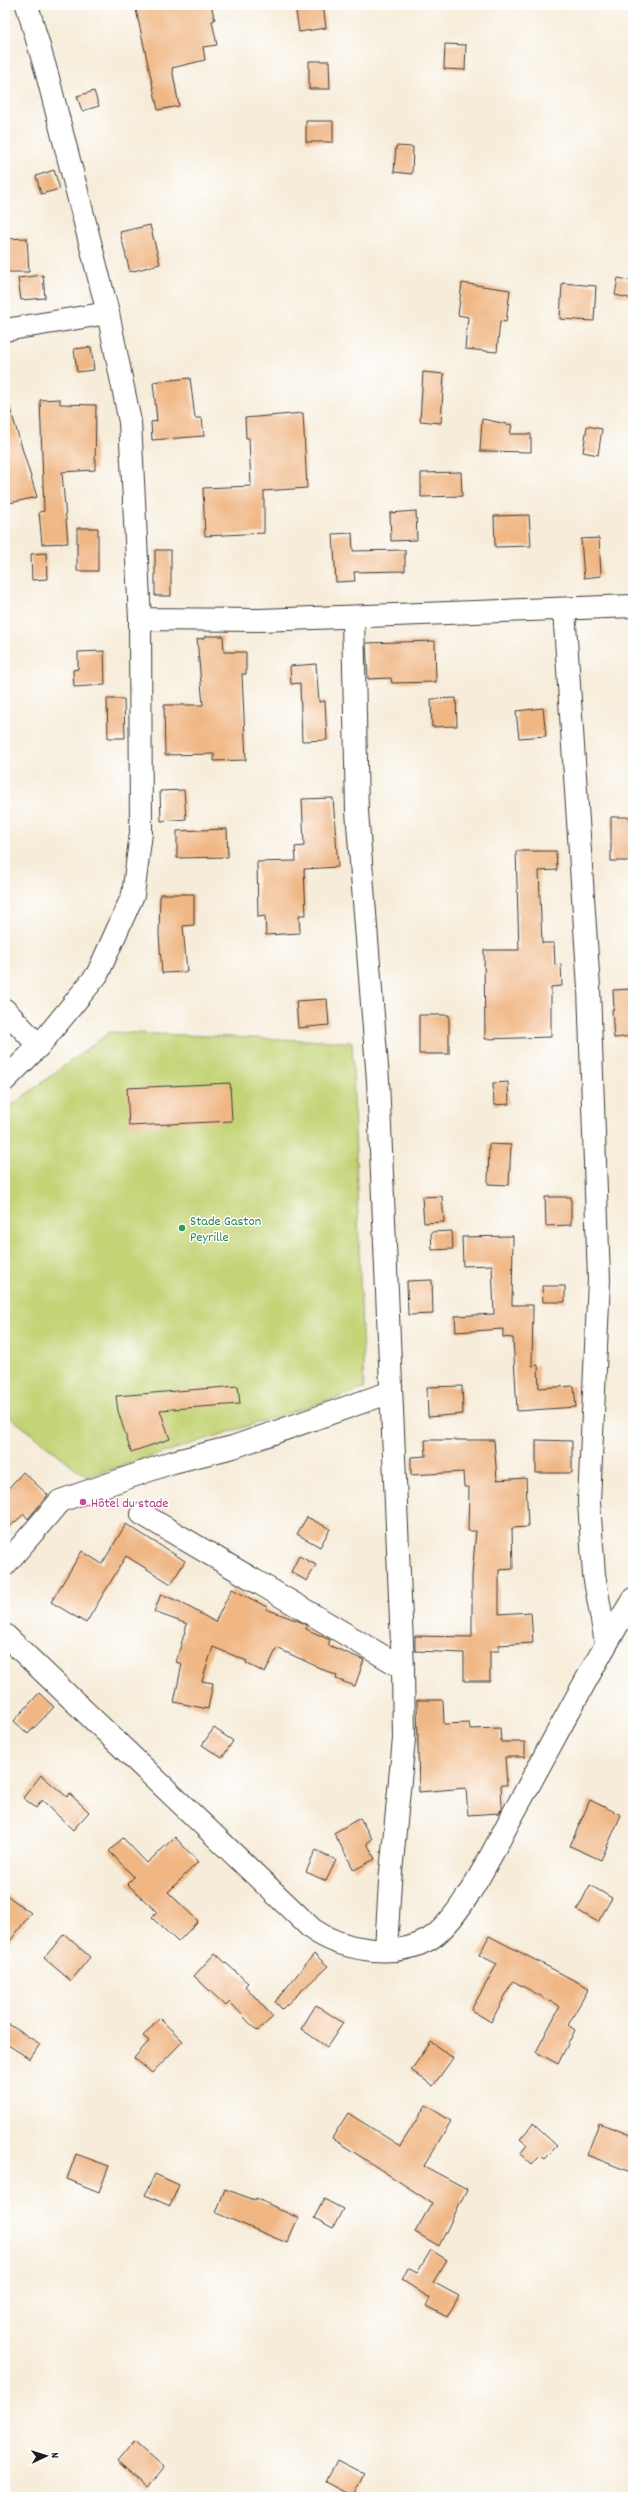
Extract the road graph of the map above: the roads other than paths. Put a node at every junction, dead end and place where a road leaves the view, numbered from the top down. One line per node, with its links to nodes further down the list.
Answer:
1 (27, 5): 2 (street)
2 (108, 313): 3 (street); 7 (street)
3 (5, 330)
4 (633, 606): 5 (street)
5 (564, 609): 6 (street); 16 (street)
6 (352, 618): 7 (street); 11 (street)
7 (140, 619): 9 (street)
8 (5, 1010): 9 (street)
9 (39, 1046): 10 (street)
10 (5, 1080)
11 (391, 1392): 13 (street); 17 (street)
12 (142, 1514): 17 (street)
13 (5, 1565)
14 (633, 1599): 16 (street)
15 (5, 1635): 18 (street)
16 (606, 1643): 18 (street)
17 (403, 1668): 18 (street)
18 (386, 1949)

